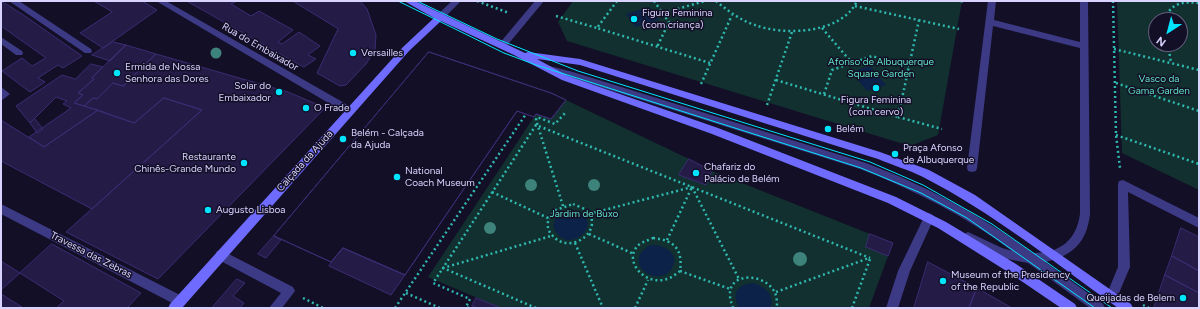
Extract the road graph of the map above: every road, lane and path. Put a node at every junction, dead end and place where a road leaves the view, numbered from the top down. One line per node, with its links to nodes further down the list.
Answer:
1 (13, 1): 34 (street)
2 (160, 1): 50 (street, Rua do Embaixador)
3 (408, 1): 22 (main road)
4 (457, 1): 22 (street)
5 (477, 1): 19 (path)
6 (540, 1): 30 (street)
7 (617, 1): 25 (path)
8 (654, 1): 18 (path)
9 (705, 1): 18 (path)
10 (716, 1): 20 (path)
11 (857, 1): 16 (path)
12 (992, 1): 24 (street)
13 (1084, 1): 32 (street)
14 (1113, 1): 33 (path)
15 (1199, 3): 17 (path)
16 (855, 6): 23 (path); 26 (path)
17 (1167, 12)
18 (662, 13): 31 (path)
19 (513, 15)
20 (732, 15): 28 (path); 38 (path)
21 (556, 16): 25 (path)
22 (440, 17): 30 (main road); 50 (main road, Calçada da Ajuda)
23 (919, 20): 27 (path); 41 (path)
24 (990, 22): 32 (street); 60 (street)
25 (597, 28): 31 (path)
26 (822, 28): 28 (path); 39 (path)
27 (959, 29)
28 (792, 32): 44 (path)
29 (1, 40): 36 (street)
30 (502, 46): 37 (main road)
31 (657, 46): 38 (path)
32 (1084, 46): 77 (street)
33 (1114, 49): 40 (path); 45 (path)
34 (88, 51)
35 (1169, 52): 40 (path)
36 (19, 53)
37 (517, 53): 42 (main road); 49 (main road)
38 (710, 62): 49 (path)
39 (852, 63): 41 (path); 47 (path)
40 (1171, 63): 43 (path)
41 (909, 66): 54 (path)
42 (546, 68): 68 (main road); 79 (street)
43 (1199, 70)
44 (776, 80): 47 (path); 55 (path)
45 (1116, 83): 51 (path); 58 (path)
46 (1, 91): 48 (street)
47 (824, 94): 54 (path)
48 (1, 97)
49 (694, 99): 55 (main road)
50 (350, 111): 76 (main road, Calçada da Ajuda)
51 (1199, 111)
52 (566, 112): 56 (path)
53 (526, 114): 87 (path)
54 (898, 117): 57 (path)
55 (763, 120): 77 (main road)
56 (536, 125): 62 (path); 63 (path); 64 (path)
57 (942, 129)
58 (1116, 135): 59 (path); 61 (path)
59 (1199, 164)
60 (972, 168)
61 (1123, 184): 69 (street); 85 (street)
62 (692, 187): 66 (path); 73 (path); 78 (path); 82 (path)
63 (492, 192): 67 (path); 80 (path)
64 (563, 206): 66 (path); 67 (path)
65 (1, 210): 88 (street, Travessa das Zebras)
66 (590, 214): 71 (path)
67 (548, 218): 72 (path)
68 (929, 218): 70 (main road); 100 (street)
69 (1199, 223)
70 (942, 225): 79 (street); 101 (main road)
71 (589, 234): 74 (path); 75 (path)
72 (552, 236): 74 (path); 80 (path)
73 (667, 240): 75 (path); 81 (path)
74 (575, 243): 95 (path)
75 (634, 254): 83 (path)
76 (221, 255): 88 (main road, Calçada da Ajuda); 90 (street)
77 (1054, 255): 79 (street); 102 (main road)
78 (870, 258): 86 (path); 99 (path)
79 (1032, 259): 89 (street)
80 (443, 268): 93 (path); 94 (path)
81 (680, 271): 83 (path); 84 (path)
82 (739, 278): 84 (path); 86 (path)
83 (648, 280): 96 (path)
84 (730, 289): 97 (path)
85 (1115, 289)
86 (776, 292): 98 (path)
87 (405, 293): 91 (path); 92 (path)
88 (177, 304)
89 (1098, 307)
90 (275, 308)
91 (395, 308)
92 (440, 308)
93 (469, 308)
94 (536, 308)
95 (604, 308)
96 (635, 308)
97 (731, 308)
98 (777, 308)
99 (852, 308)
100 (892, 308)
101 (1071, 308)
102 (1127, 308)

